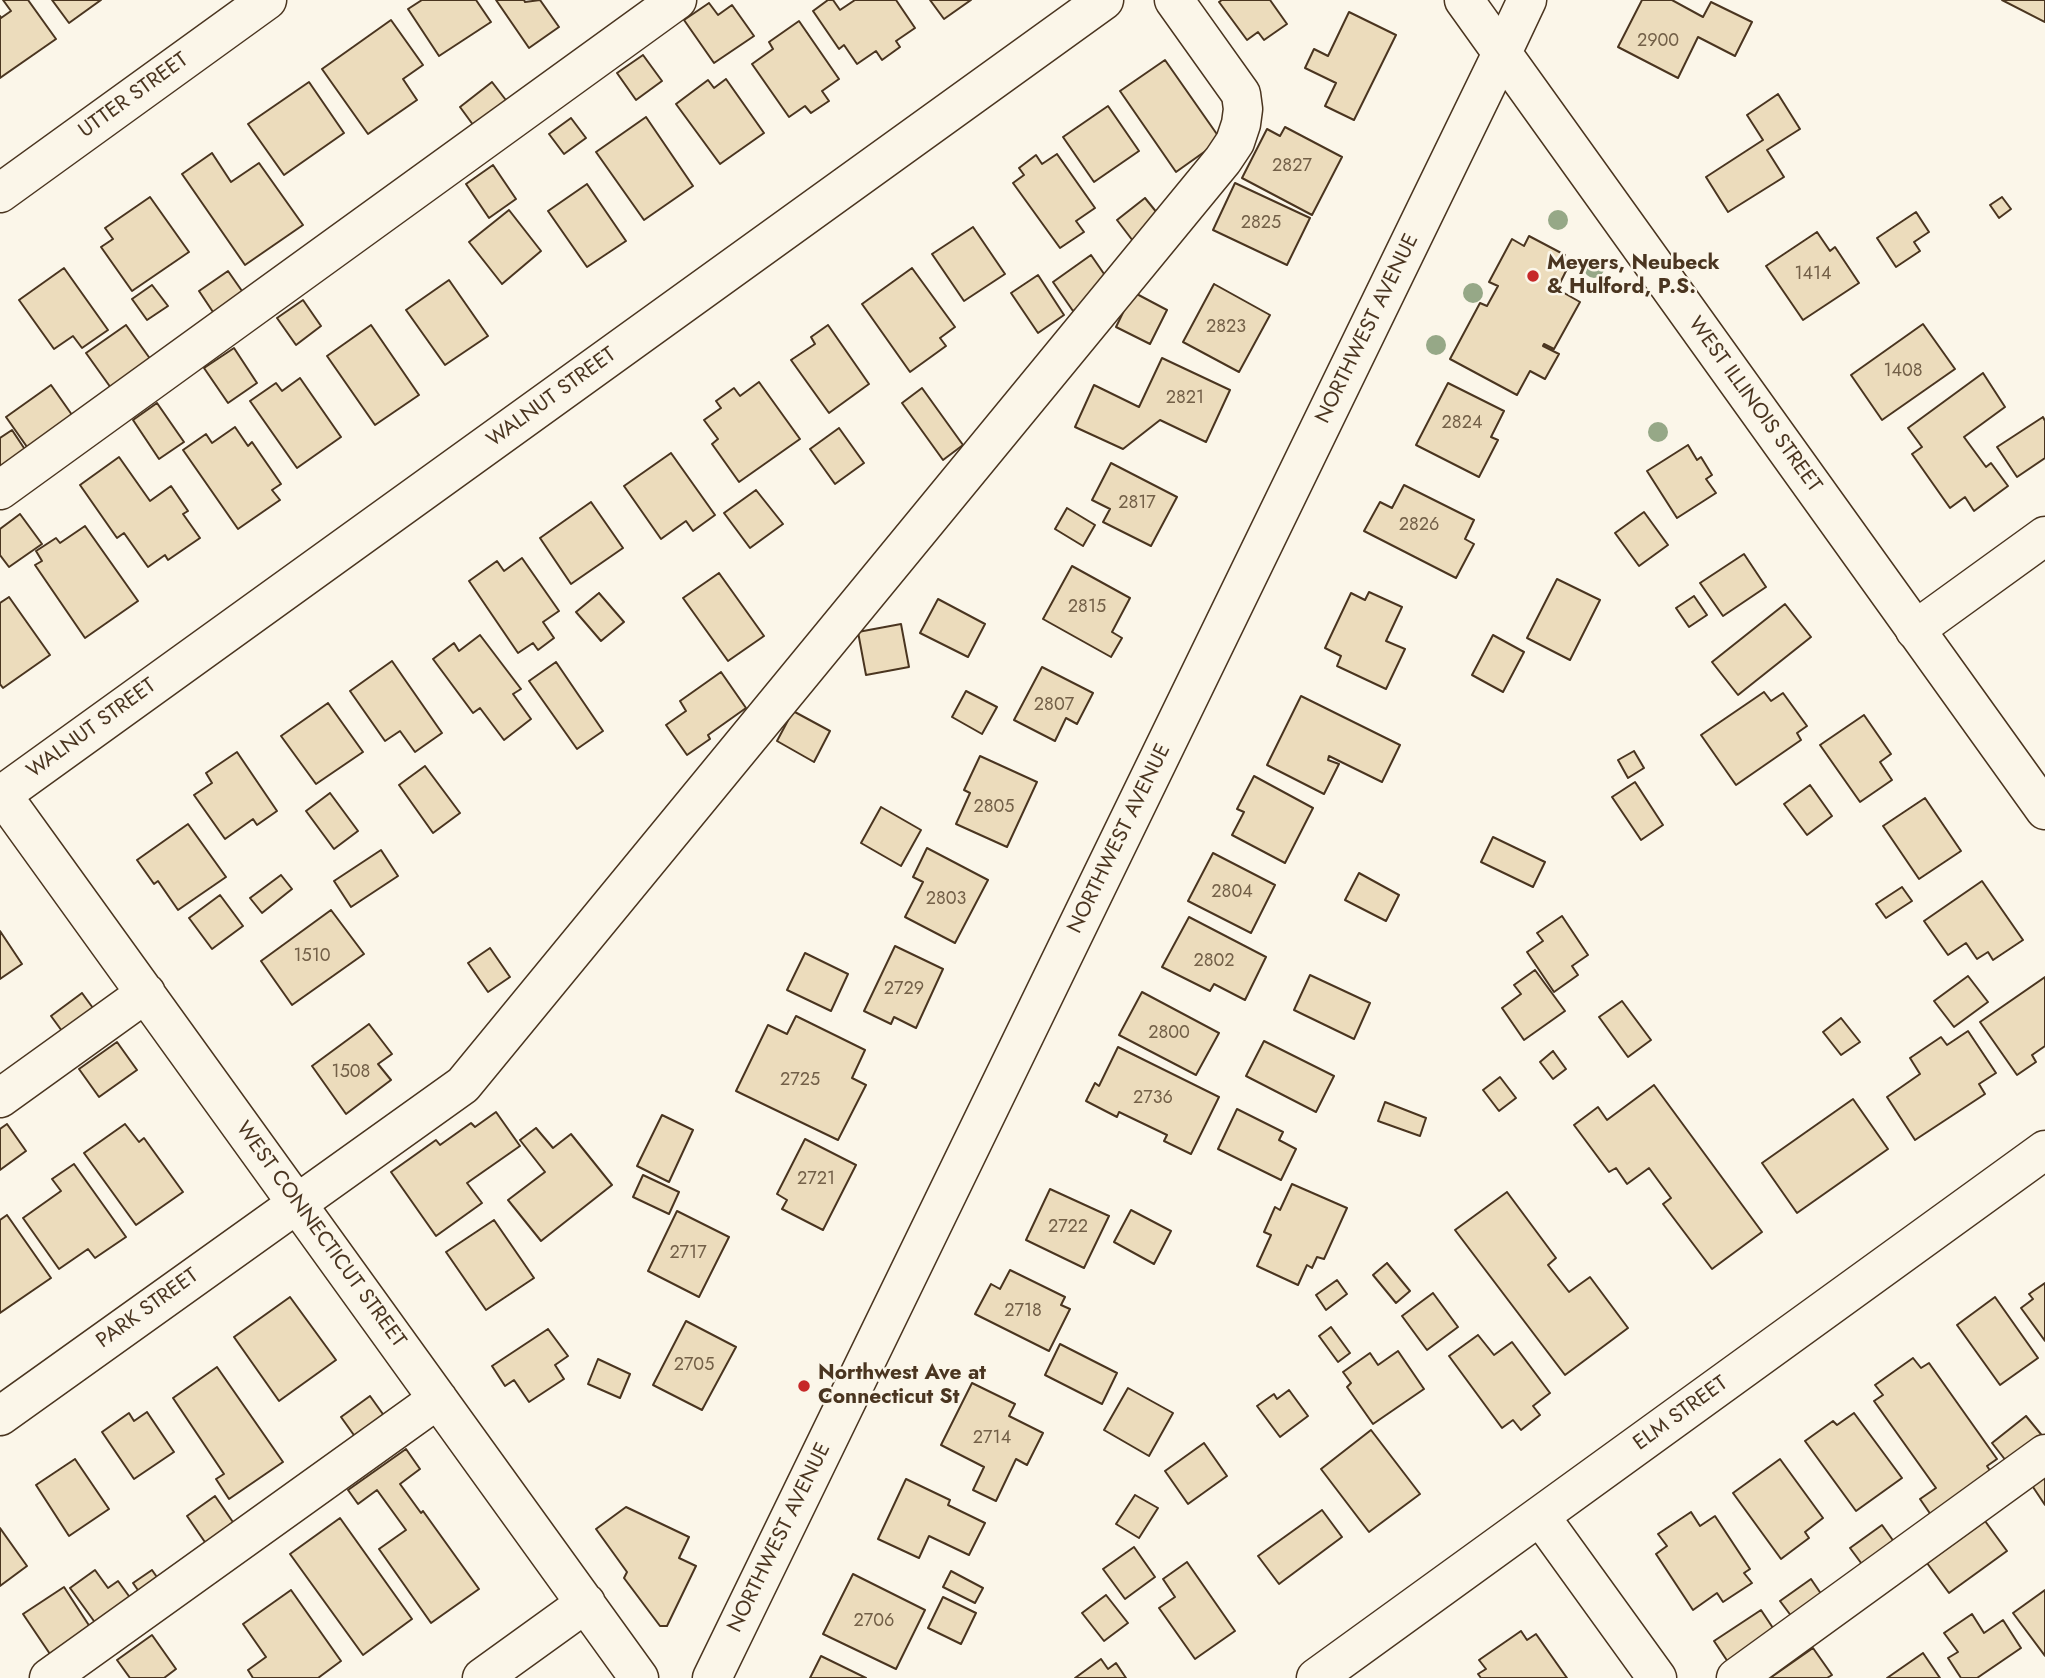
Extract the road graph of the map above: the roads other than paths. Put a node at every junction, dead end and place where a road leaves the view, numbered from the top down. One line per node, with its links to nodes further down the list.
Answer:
1 (267, 0): 8 (street, UTTER STREET)
2 (677, 0): 9 (street)
3 (1104, 0): 12 (street, WALNUT STREET)
4 (1174, 0): 17 (street, PARK STREET)
5 (1464, 0): 7 (street, WEST ILLINOIS STREET)
6 (1528, 0): 7 (street, NORTHWEST AVENUE)
7 (1502, 53): 11 (street, WEST ILLINOIS STREET); 26 (street, NORTHWEST AVENUE)
8 (0, 193)
9 (0, 489)
10 (2045, 536): 11 (street)
11 (1916, 630): 13 (street, WEST ILLINOIS STREET)
12 (1, 794): 14 (street, WEST CONNECTICUT STREET)
13 (2045, 810)
14 (146, 993): 15 (street); 17 (street, WEST CONNECTICUT STREET)
15 (0, 1098)
16 (2045, 1150): 21 (street, ELM STREET)
17 (297, 1202): 18 (street, WEST CONNECTICUT STREET); 19 (street, PARK STREET)
18 (438, 1399): 22 (street, WEST CONNECTICUT STREET); 23 (street)
19 (0, 1416)
20 (2045, 1454): 29 (street)
21 (1540, 1516): 27 (street, ELM STREET); 28 (street)
22 (586, 1603): 24 (street); 25 (street, WEST CONNECTICUT STREET)
23 (49, 1678)
24 (482, 1678)
25 (639, 1678)
26 (712, 1678)
27 (1316, 1678)
28 (1657, 1678)
29 (1737, 1678)

